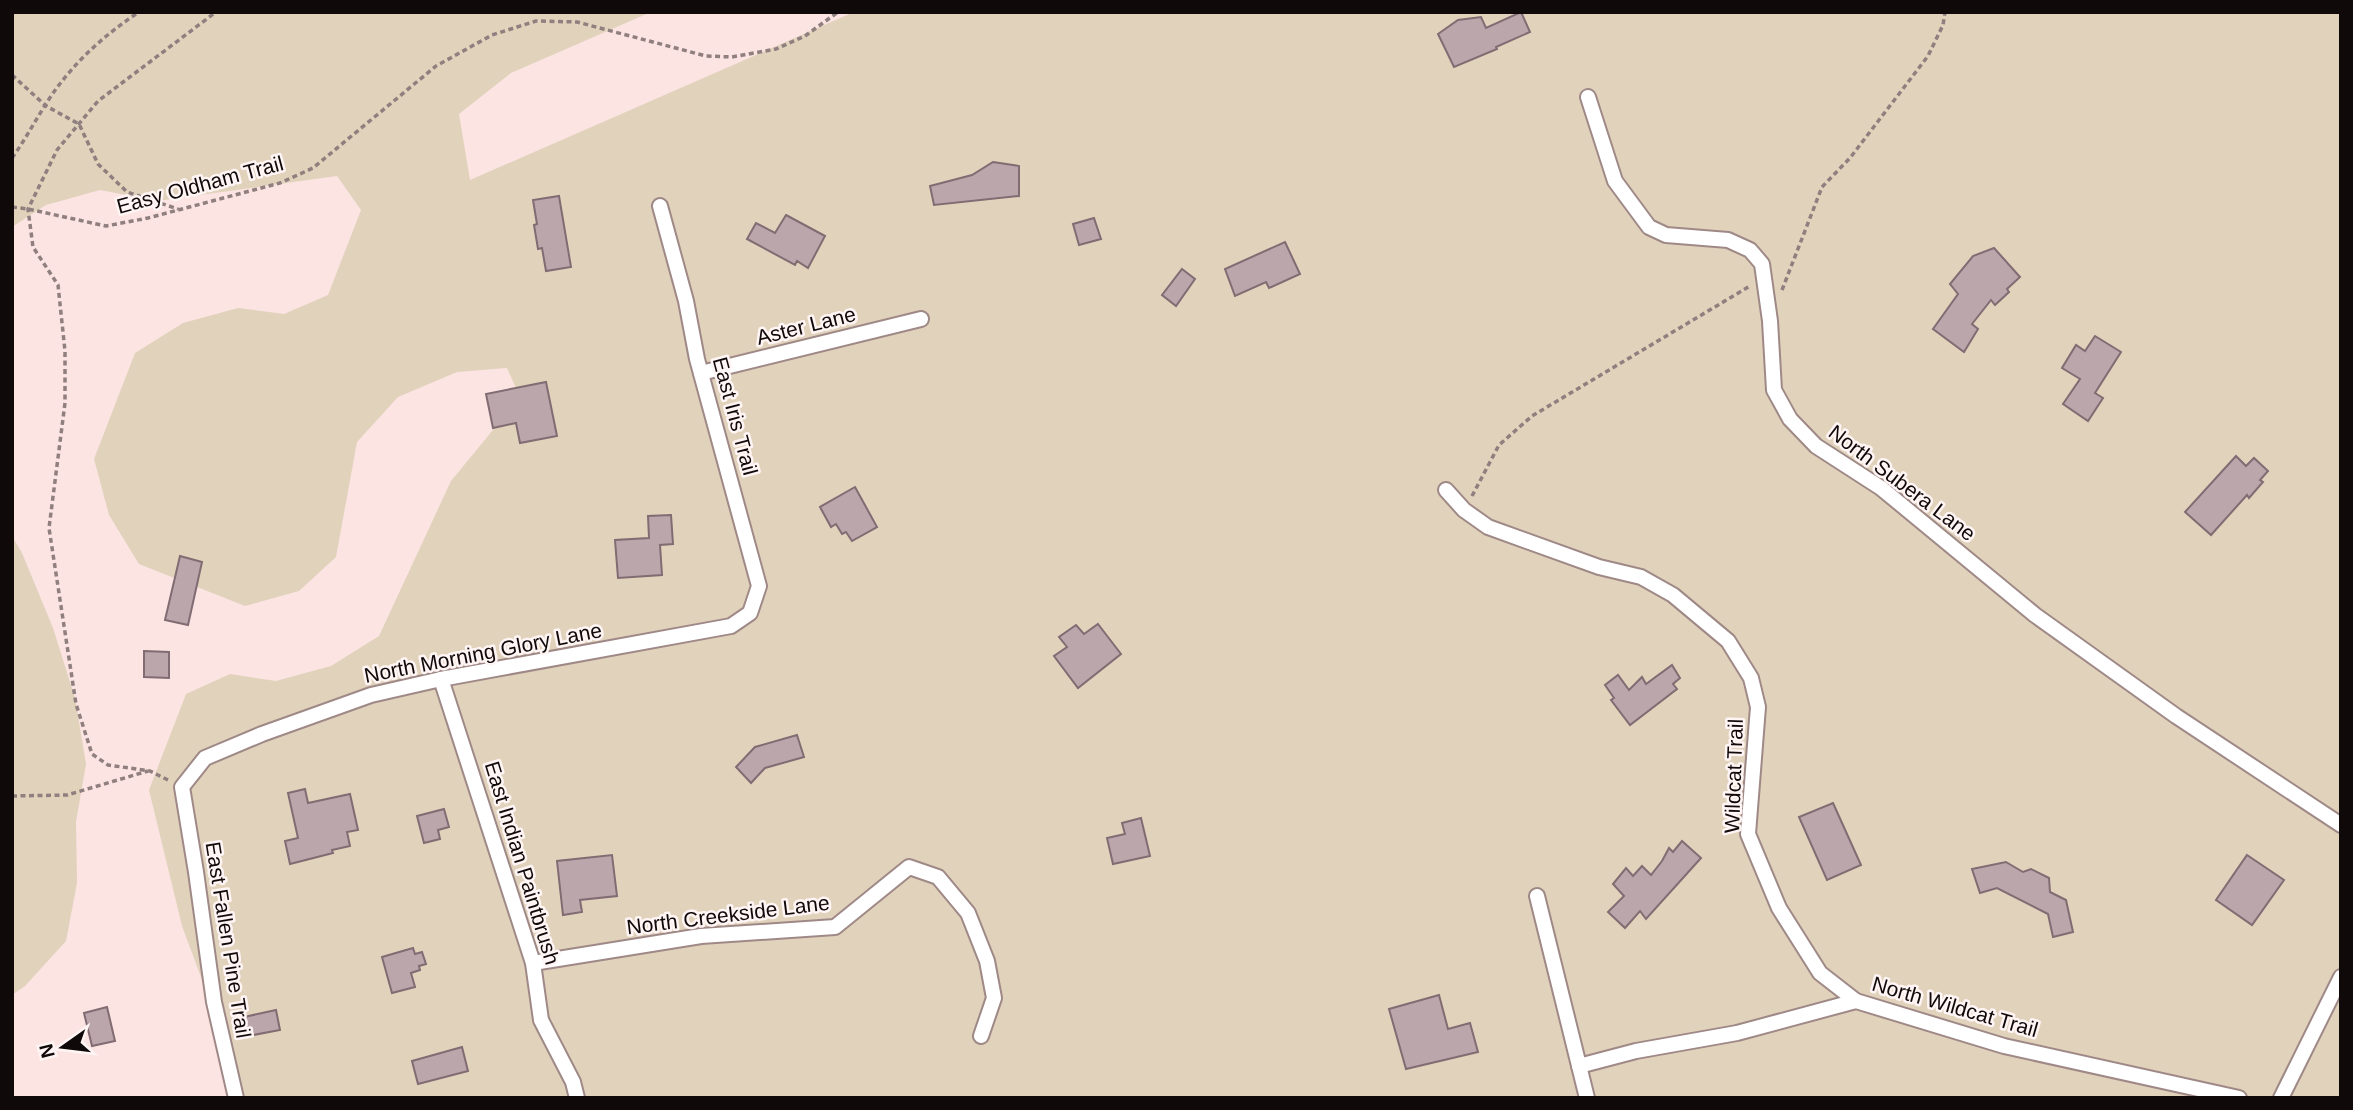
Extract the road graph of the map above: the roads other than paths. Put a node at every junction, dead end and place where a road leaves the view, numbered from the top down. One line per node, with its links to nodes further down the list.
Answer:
1 (1588, 97): 9 (street, North Subera Lane)
2 (660, 206): 4 (street, East Iris Trail)
3 (921, 319): 4 (street, Aster Lane)
4 (701, 373): 6 (street, East Iris Trail)
5 (1446, 490): 13 (street, Wildcat Trail)
6 (731, 626): 7 (street, North Morning Glory Lane)
7 (441, 679): 8 (street, North Morning Glory Lane); 11 (street, East Indian Paintbrush)
8 (182, 788): 16 (street, East Fallen Pine Trail)
9 (2341, 825)
10 (1536, 896): 15 (street)
11 (534, 963): 14 (street, North Creekside Lane); 17 (street, East Indian Paintbrush)
12 (2341, 977): 20 (street)
13 (1856, 1000): 15 (street, North Wildcat Trail); 19 (street, North Wildcat Trail)
14 (981, 1036)
15 (1579, 1066): 18 (street)
16 (236, 1098)
17 (576, 1098)
18 (1587, 1098)
19 (2239, 1098)
20 (2280, 1098)

